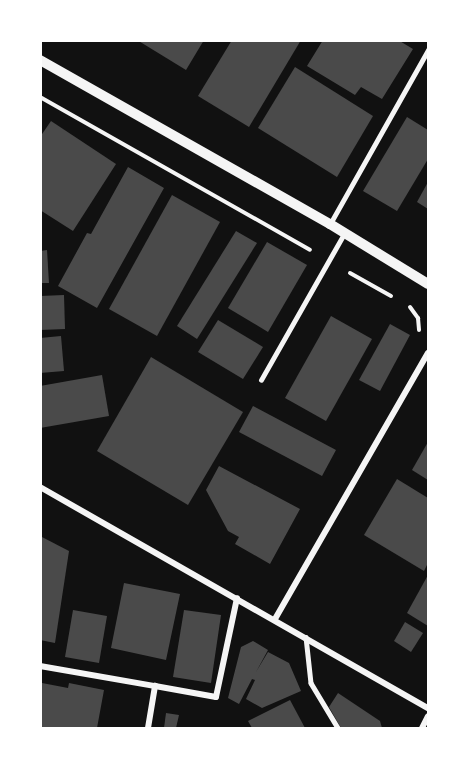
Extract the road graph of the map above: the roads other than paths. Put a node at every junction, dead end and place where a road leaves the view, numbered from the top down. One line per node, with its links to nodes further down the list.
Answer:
1 (429, 50): 3 (lane)
2 (40, 60): 3 (street)
3 (330, 224): 4 (street)
4 (345, 233): 5 (street); 7 (lane)
5 (429, 284)
6 (429, 352): 10 (street)
7 (261, 380)
8 (40, 488): 9 (street)
9 (237, 598): 10 (street); 13 (street)
10 (275, 619): 11 (street)
11 (306, 637): 14 (street); 17 (lane)
12 (40, 666): 13 (street)
13 (155, 687): 16 (street)
14 (429, 708)
15 (429, 716): 18 (street)
16 (148, 729)
17 (338, 729)
18 (422, 729)

